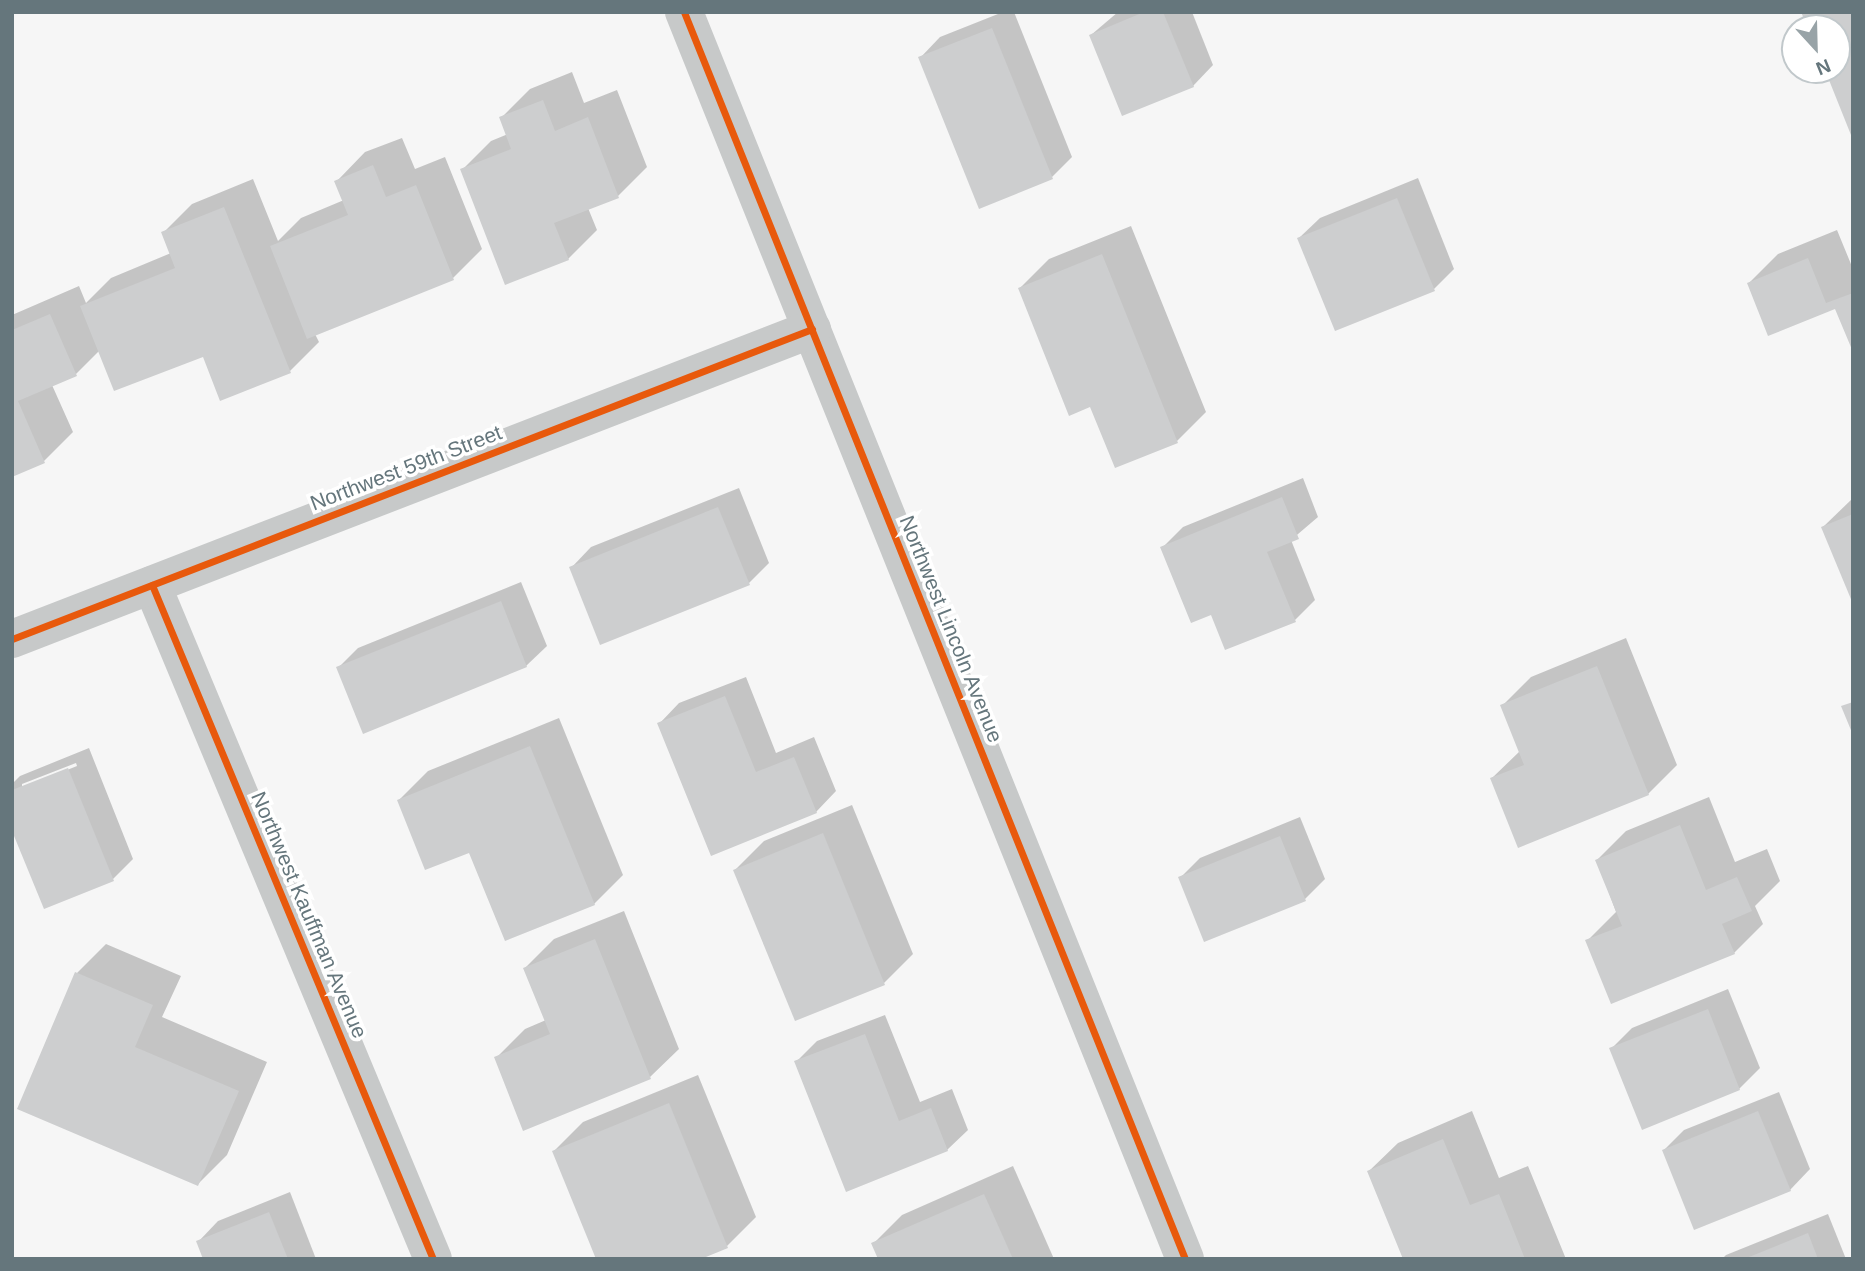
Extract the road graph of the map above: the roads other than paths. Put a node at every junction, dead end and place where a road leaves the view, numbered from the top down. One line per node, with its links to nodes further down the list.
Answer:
1 (684, 12): 2 (street, Northwest Lincoln Avenue)
2 (812, 329): 3 (street, Northwest 59th Street); 6 (street, Northwest Lincoln Avenue)
3 (152, 585): 4 (street, Northwest 59th Street); 5 (street, Northwest Kauffman Avenue)
4 (12, 639)
5 (433, 1259)
6 (1185, 1259)

